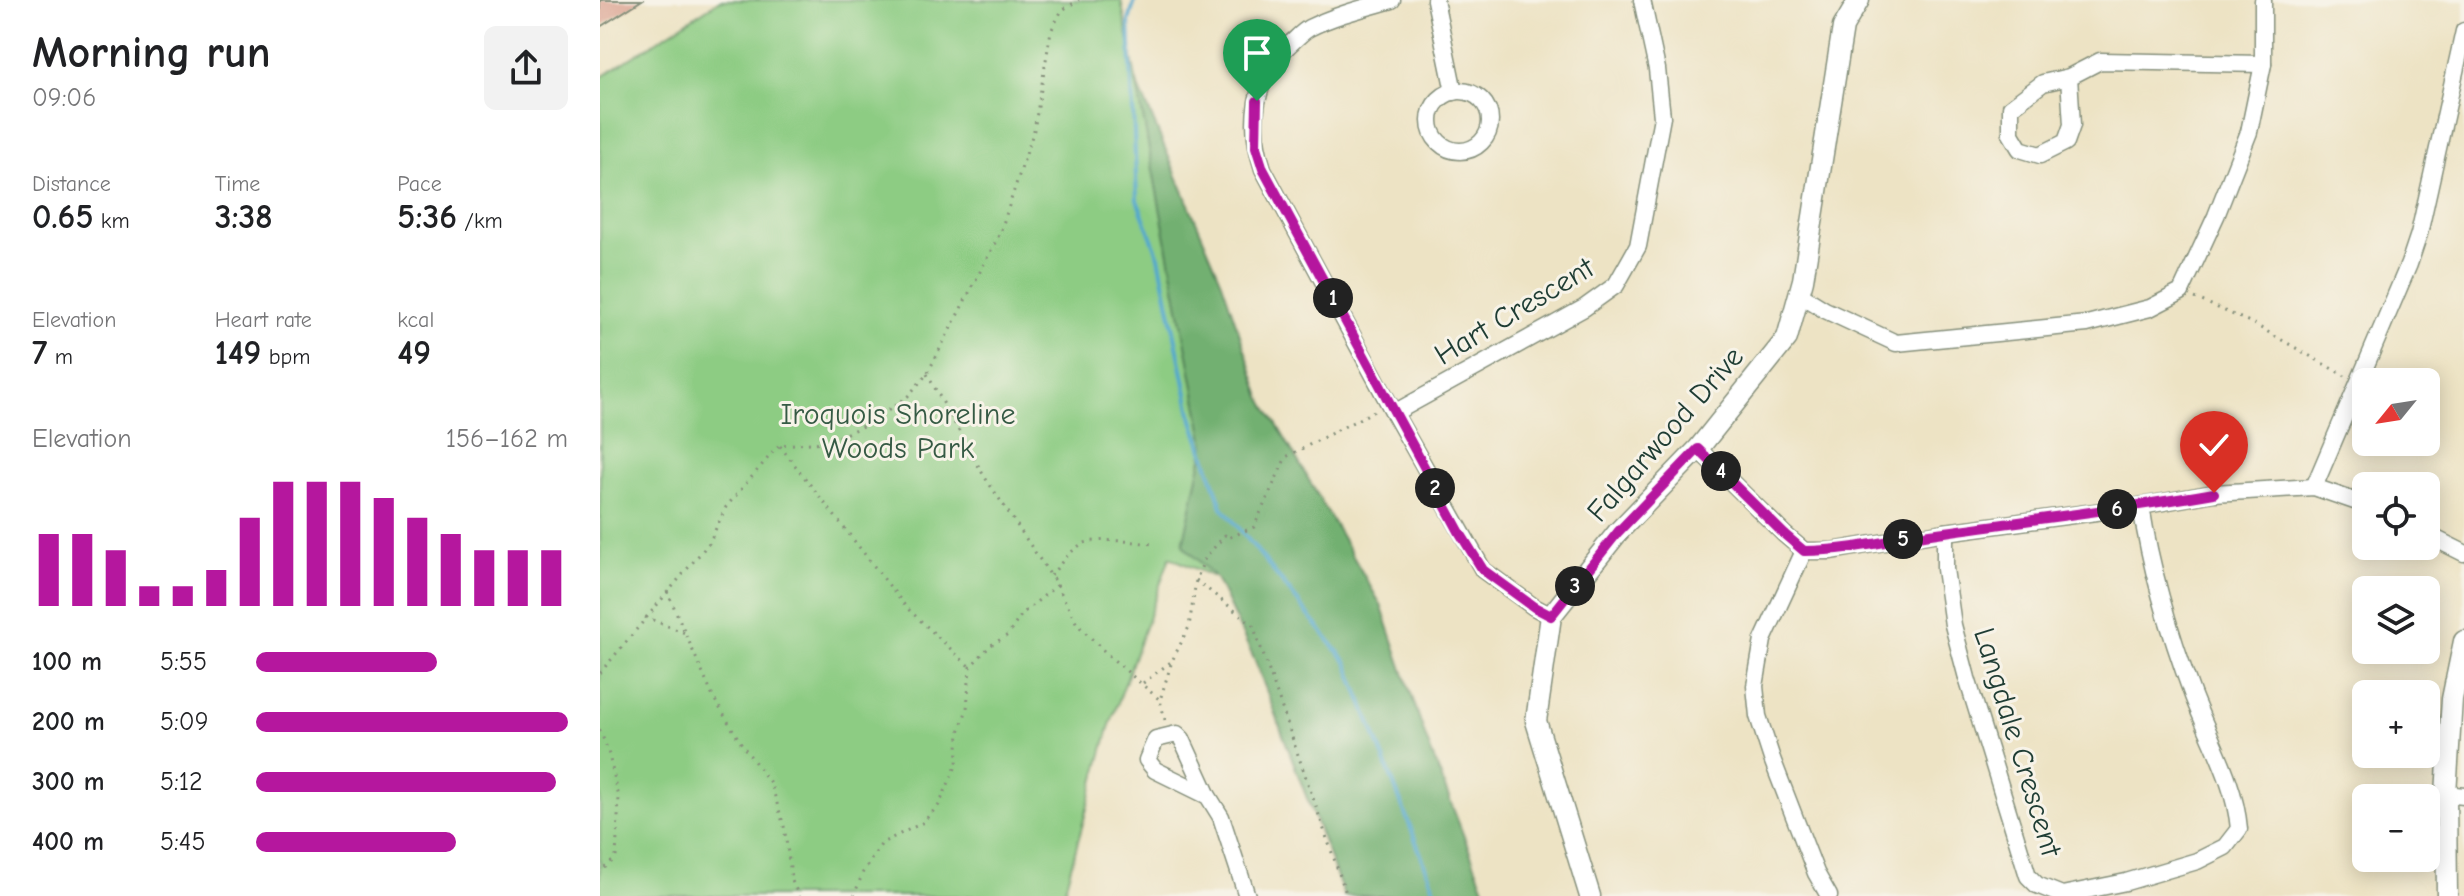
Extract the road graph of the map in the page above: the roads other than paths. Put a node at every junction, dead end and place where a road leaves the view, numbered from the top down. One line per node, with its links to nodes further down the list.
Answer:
1 (1392, 0): 11 (street)
2 (1435, 0): 9 (street)
3 (1642, 0): 11 (street, Hart Crescent)
4 (1859, 0): 10 (street, Falgarwood Drive)
5 (2263, 0): 7 (street)
6 (2464, 31): 13 (street)
7 (2263, 64): 8 (street); 10 (street)
8 (2069, 77): 8 (street)
9 (1454, 92)
10 (1799, 294): 12 (street, Falgarwood Drive)
11 (1394, 413): 20 (street)
12 (1698, 449): 18 (street); 20 (street, Falgarwood Drive)
13 (2314, 487): 14 (street); 15 (street)
14 (2352, 500)
15 (2141, 506): 16 (street); 16 (street, Langdale Crescent)
16 (1945, 532): 18 (street)
17 (2440, 541): 19 (street)
18 (1804, 551): 26 (street)
19 (2464, 553)
20 (1551, 616): 25 (street)
21 (2464, 641): 22 (street)
22 (2455, 795): 27 (street)
23 (1208, 796): 23 (street); 24 (street)
24 (1247, 896)
25 (1590, 896)
26 (1829, 896)
27 (2447, 896)

